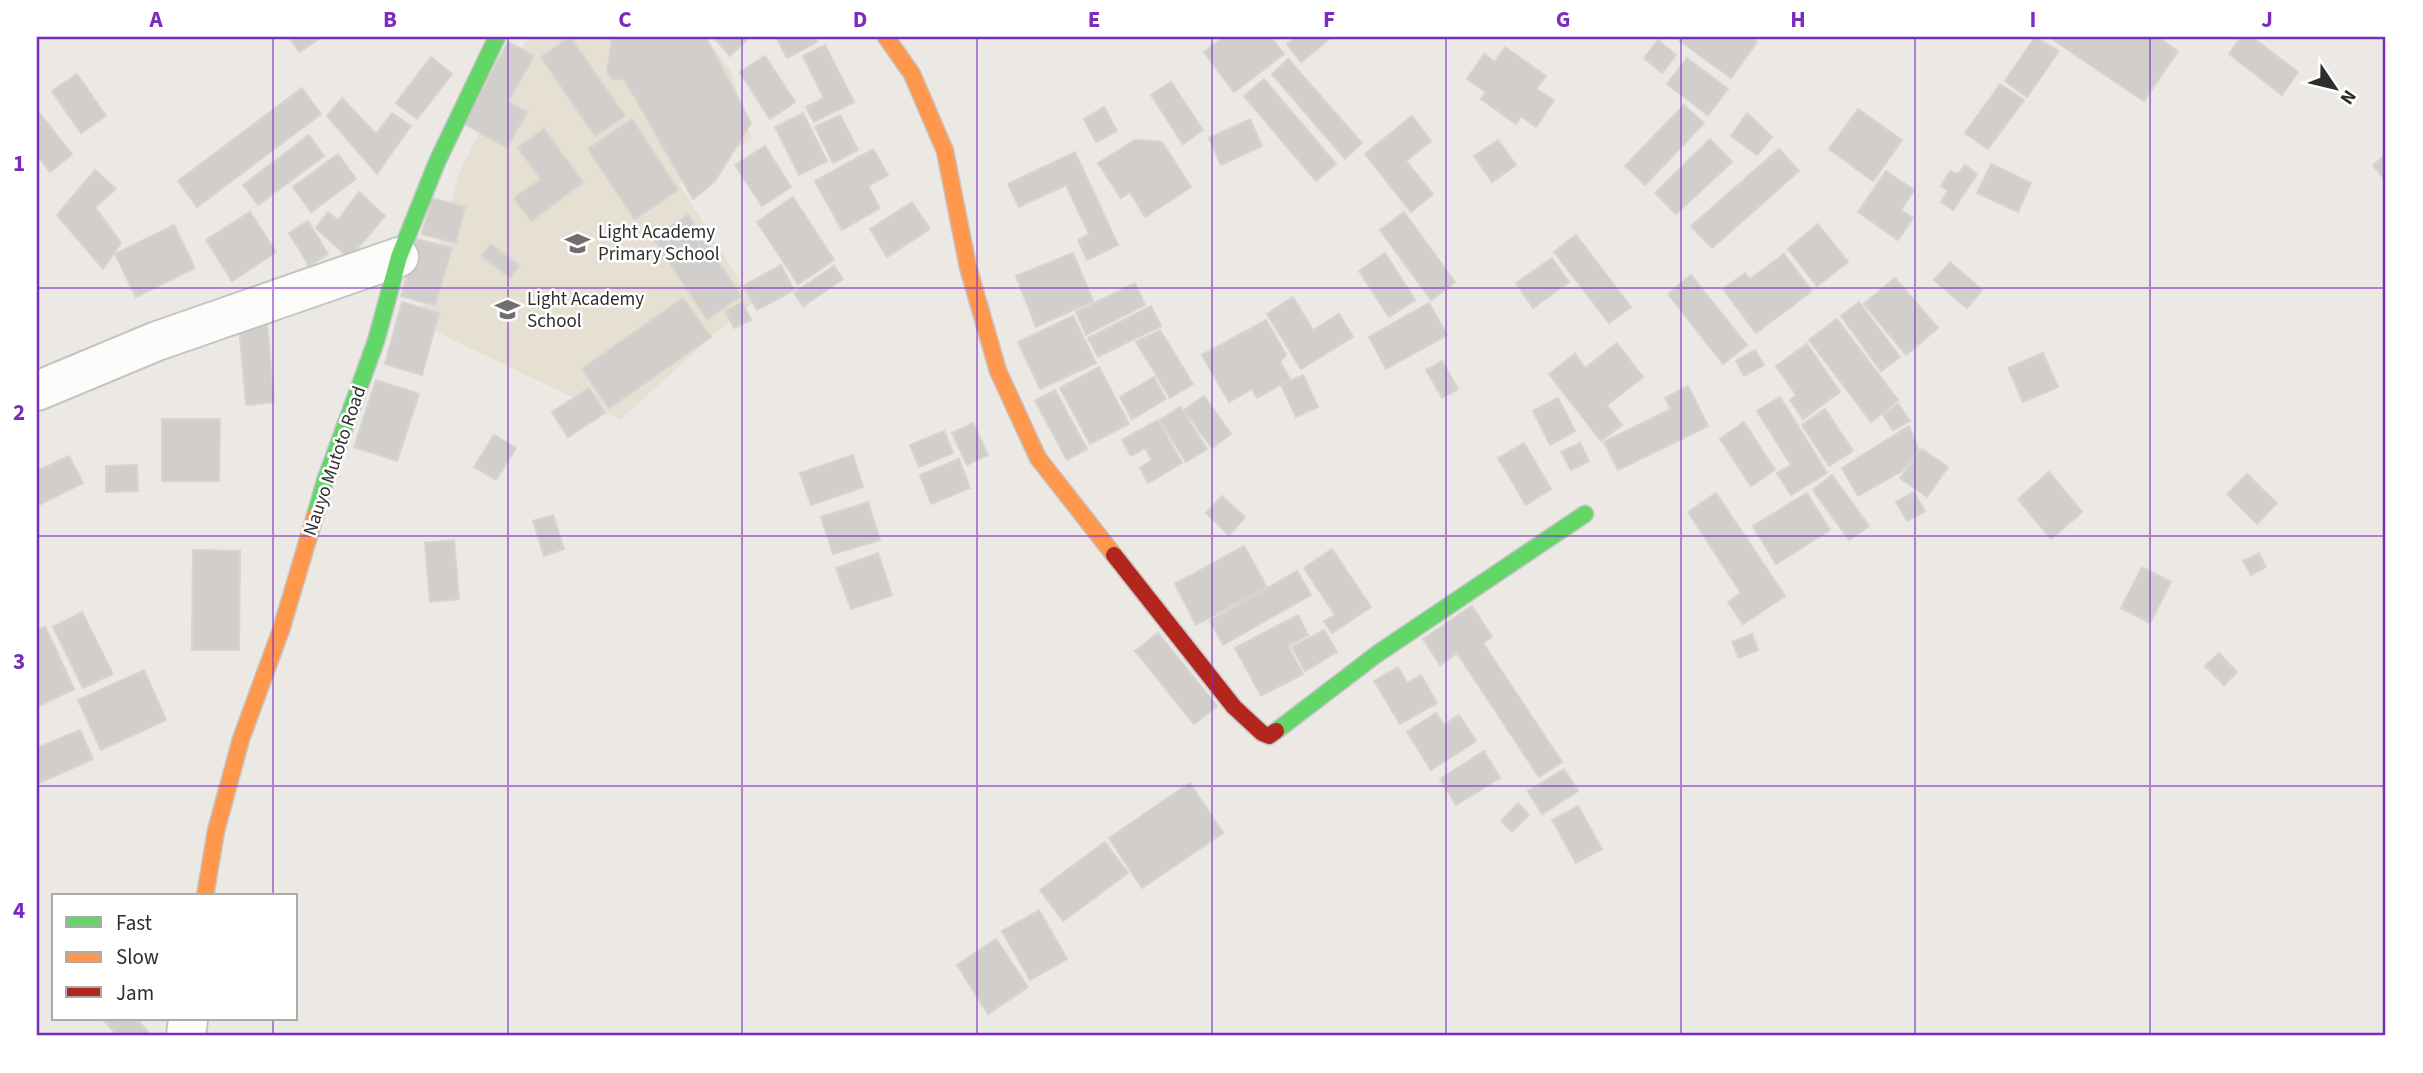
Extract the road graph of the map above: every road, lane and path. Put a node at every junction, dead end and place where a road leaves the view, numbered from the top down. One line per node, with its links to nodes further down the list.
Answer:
1 (497, 37): 3 (street, Nauyo Mutoto Road)
2 (886, 37): 5 (street)
3 (399, 257): 4 (street); 6 (street, Nauyo Mutoto Road)
4 (37, 391)
5 (1585, 514)
6 (205, 894)

